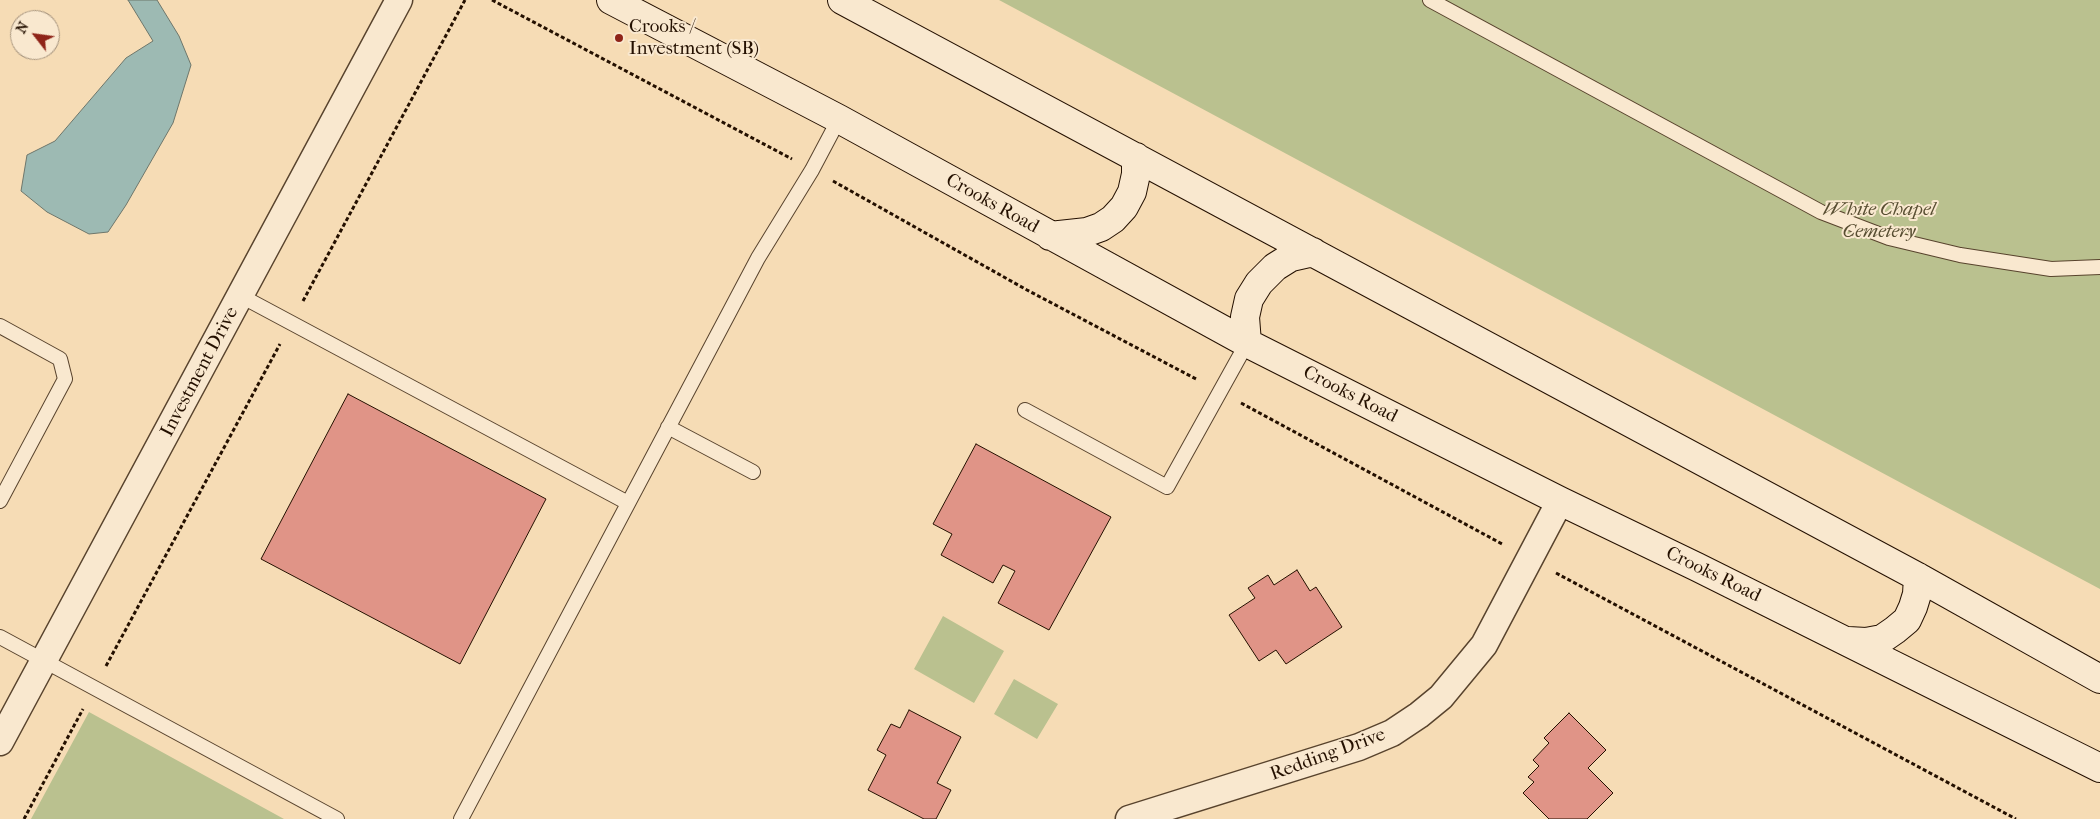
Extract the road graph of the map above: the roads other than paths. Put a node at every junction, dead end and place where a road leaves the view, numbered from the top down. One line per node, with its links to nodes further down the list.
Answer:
1 (399, 0): 10 (street, Investment Drive)
2 (611, 0): 5 (main road, Crooks Road)
3 (842, 0): 6 (main road)
4 (1430, 0): 9 (lane)
5 (839, 120): 7 (main road, Crooks Road); 14 (lane)
6 (1136, 157): 7 (main road); 8 (main road)
7 (1050, 236): 12 (main road, Crooks Road)
8 (1313, 252): 12 (main road); 19 (main road)
9 (2100, 267)
10 (241, 296): 18 (lane); 22 (street, Investment Drive)
11 (0, 326): 16 (lane)
12 (1247, 343): 13 (lane); 17 (main road, Crooks Road)
13 (1025, 410)
14 (668, 427): 15 (lane); 18 (lane)
15 (753, 472)
16 (0, 501)
17 (1560, 501): 21 (main road, Crooks Road); 28 (street, Redding Drive)
18 (628, 503): 27 (lane)
19 (1918, 577): 21 (main road); 23 (main road)
20 (0, 637): 22 (lane)
21 (1848, 641): 25 (main road, Crooks Road)
22 (44, 660): 24 (street, Investment Drive); 26 (lane)
23 (2100, 679)
24 (0, 742)
25 (2100, 768)
26 (337, 819)
27 (461, 819)
28 (1129, 819)

